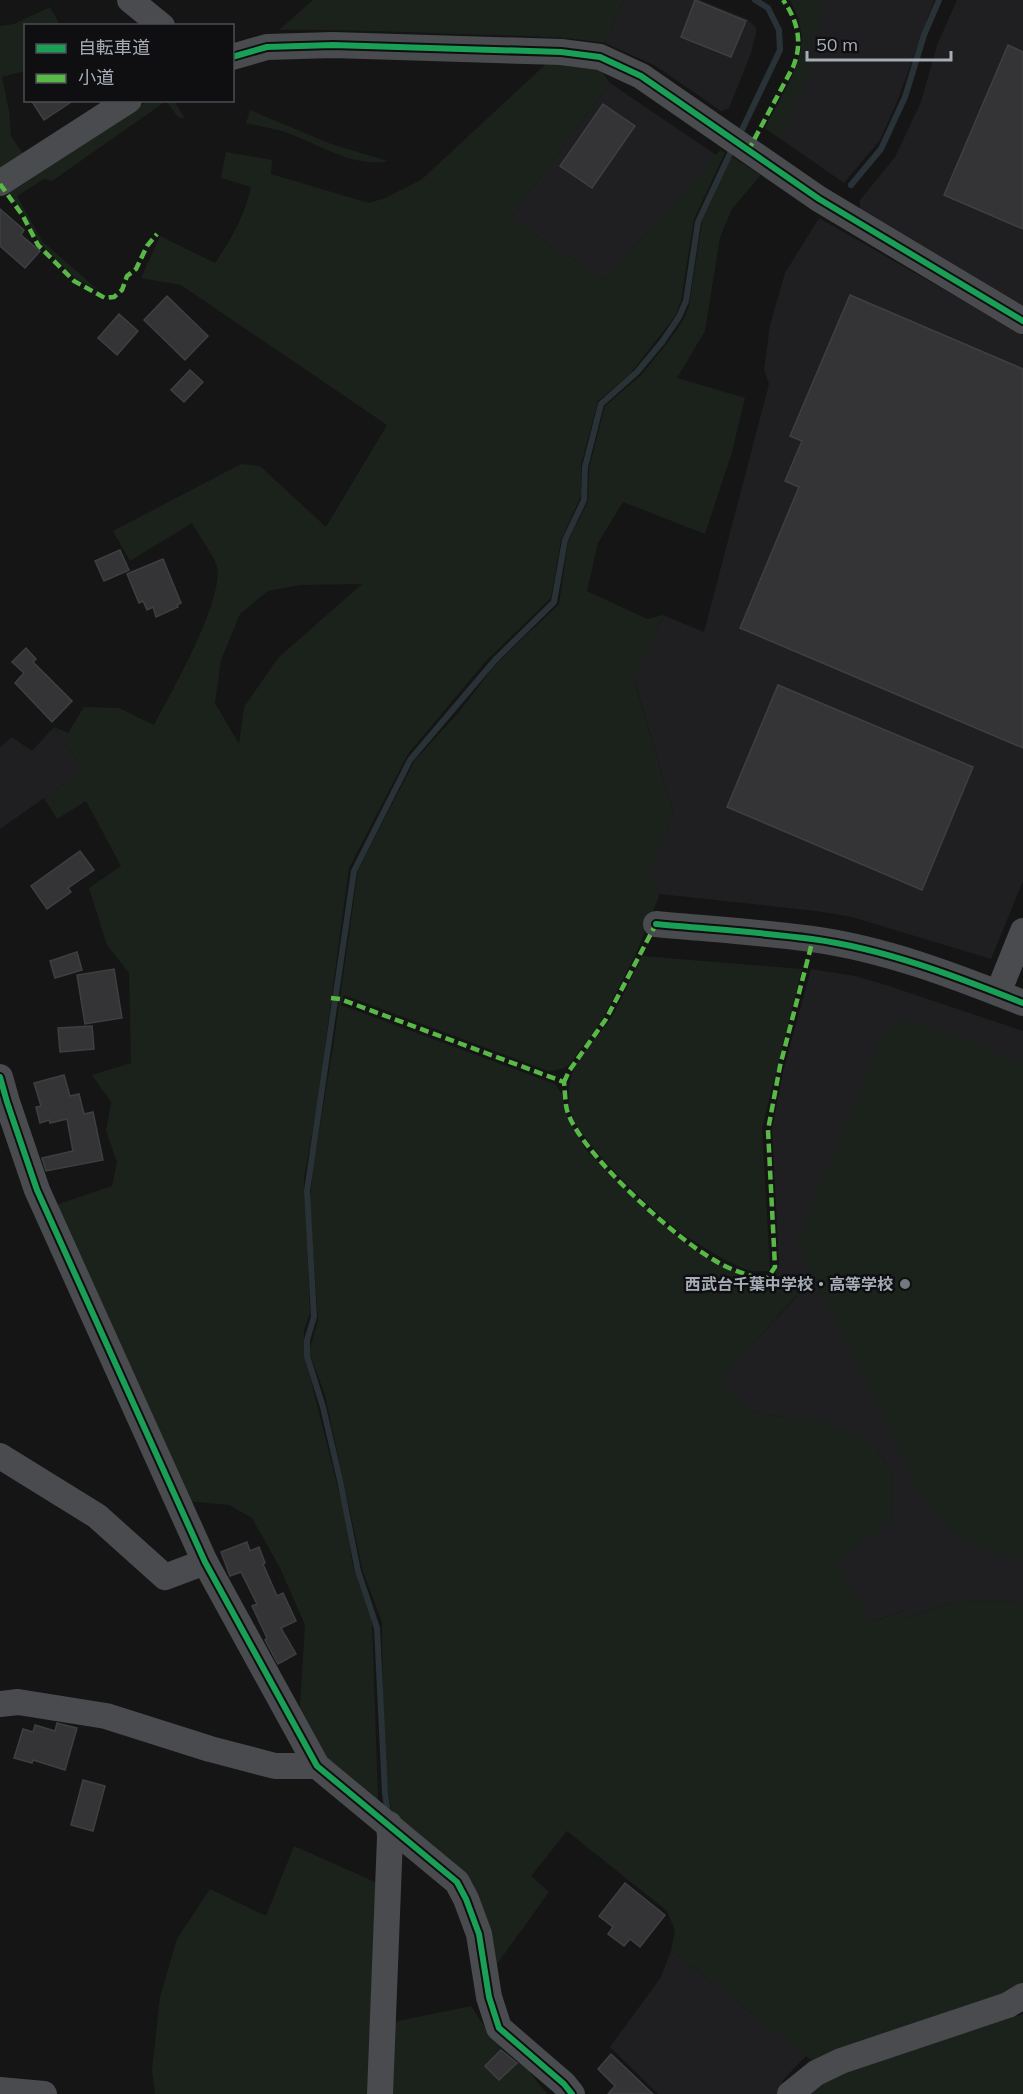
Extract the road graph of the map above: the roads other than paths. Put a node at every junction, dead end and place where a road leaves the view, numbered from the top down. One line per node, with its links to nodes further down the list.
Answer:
1 (130, 0): 2 (street)
2 (160, 24)
3 (234, 56): 6 (street)
4 (126, 102): 5 (street)
5 (0, 183)
6 (1023, 321)
7 (656, 924): 9 (street)
8 (1023, 932): 9 (street)
9 (998, 993): 10 (street)
10 (1023, 1003)
11 (0, 1077): 13 (street)
12 (0, 1456): 13 (street)
13 (205, 1562): 15 (street)
14 (0, 1704): 15 (street)
15 (317, 1766): 16 (street)
16 (389, 1824): 20 (street); 21 (street)
17 (1023, 1996): 22 (street)
18 (0, 2090): 19 (street)
19 (44, 2094)
20 (380, 2094)
21 (572, 2094)
22 (790, 2094)

